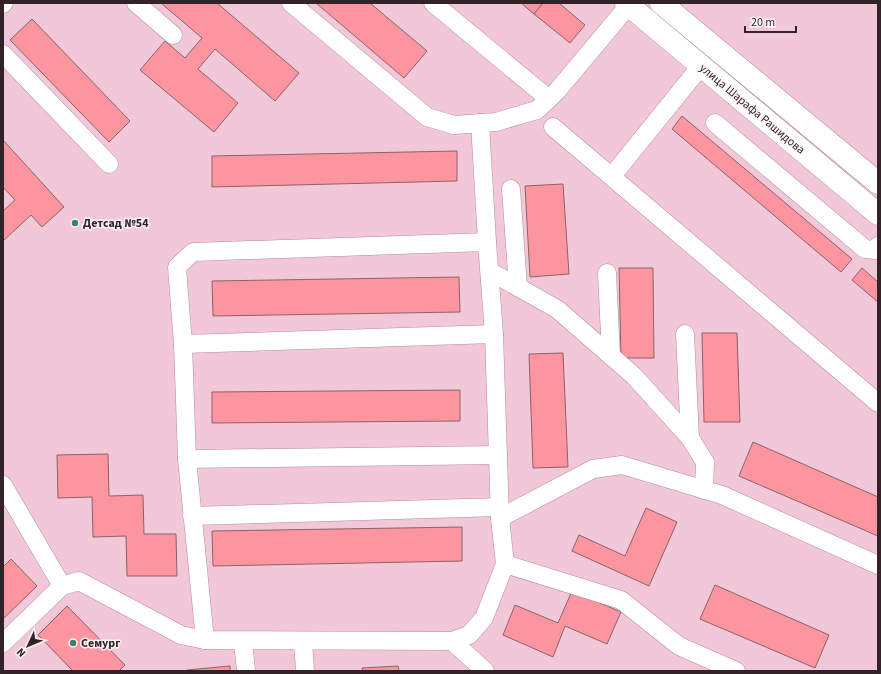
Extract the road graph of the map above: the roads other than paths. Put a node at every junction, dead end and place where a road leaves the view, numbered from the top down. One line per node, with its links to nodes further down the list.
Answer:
1 (136, 3): 6 (street)
2 (292, 3): 10 (street)
3 (433, 3): 9 (street)
4 (661, 3): 15 (main road)
5 (628, 4): 8 (main road, улица Шарафа Рашидова); 9 (street)
6 (174, 35)
7 (3, 54): 13 (street)
8 (701, 66): 14 (street); 17 (main road, улица Шарафа Рашидова)
9 (549, 99): 10 (street)
10 (480, 123): 18 (street)
11 (715, 123): 19 (street)
12 (553, 127): 14 (street)
13 (109, 164)
14 (612, 176): 27 (street)
15 (878, 183)
16 (511, 189): 22 (street)
17 (878, 214)
18 (487, 242): 20 (street); 25 (street)
19 (878, 246)
20 (490, 272): 22 (street); 23 (street)
21 (607, 273): 26 (street)
22 (518, 287): 26 (street)
23 (494, 334): 25 (street); 29 (street)
24 (685, 334): 28 (street)
25 (183, 344): 30 (street)
26 (610, 356): 28 (street)
27 (878, 403)
28 (690, 438): 32 (street)
29 (498, 455): 30 (street); 33 (street)
30 (187, 459): 34 (street)
31 (3, 485): 37 (street)
32 (704, 490): 33 (street); 36 (street)
33 (500, 512): 34 (street); 35 (street)
34 (192, 516): 38 (street)
35 (504, 564): 41 (street); 46 (street)
36 (878, 565)
37 (62, 586): 38 (street); 42 (street)
38 (205, 640): 39 (street)
39 (243, 641): 40 (street); 43 (street)
40 (303, 641): 41 (street); 44 (street)
41 (452, 641): 45 (street)
42 (3, 644)
43 (246, 671)
44 (305, 671)
45 (485, 671)
46 (736, 671)

